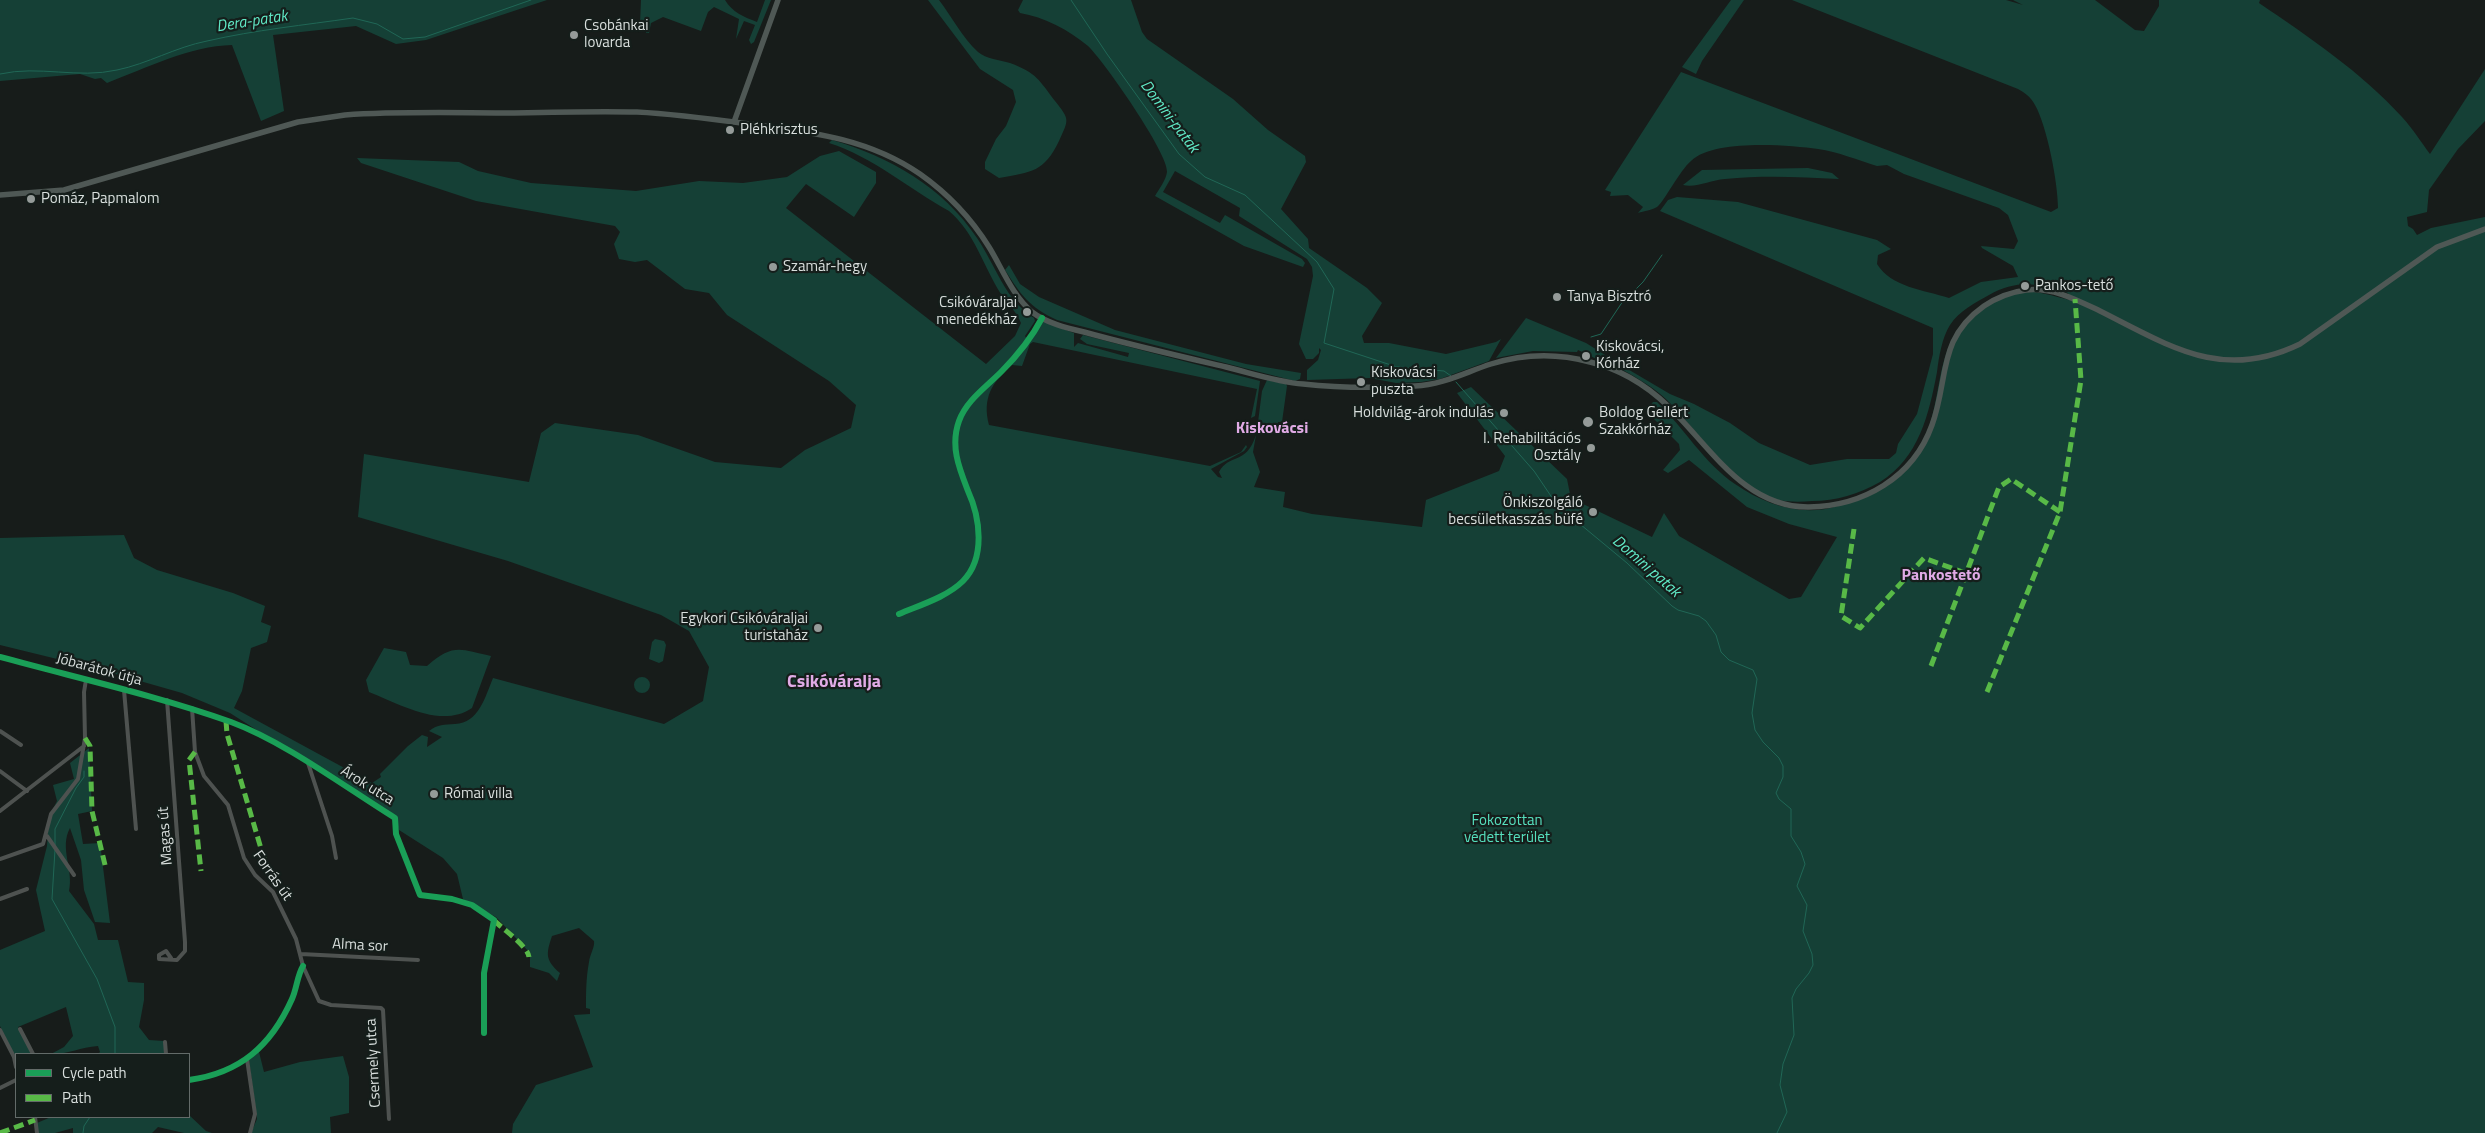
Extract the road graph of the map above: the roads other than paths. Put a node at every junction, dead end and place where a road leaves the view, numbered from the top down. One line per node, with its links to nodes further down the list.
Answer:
1 (778, 0): 2 (main road)
2 (734, 122): 3 (main road); 5 (main road)
3 (0, 195)
4 (2485, 229): 5 (main road)
5 (1042, 318): 6 (street)
6 (899, 614)
7 (0, 657): 8 (street, Jóbarátok útja)
8 (86, 680): 9 (street, Jóbarátok útja); 14 (street)
9 (124, 690): 10 (street, Jóbarátok útja); 19 (street)
10 (167, 700): 11 (street, Jóbarátok útja); 27 (street, Magas út)
11 (192, 708): 15 (street, Jóbarátok útja); 26 (street, Forrás út)
12 (0, 731): 13 (street)
13 (21, 745)
14 (84, 746): 17 (street); 20 (street)
15 (308, 764): 21 (street); 33 (street, Árok utca)
16 (0, 771): 17 (street)
17 (27, 791): 18 (street)
18 (0, 811)
19 (136, 829)
20 (47, 836): 22 (street); 23 (street)
21 (336, 858)
22 (0, 859)
23 (74, 875)
24 (27, 889): 25 (street)
25 (0, 899)
26 (301, 954): 28 (street, Alma sor); 29 (street, Forrás út)
27 (171, 958)
28 (418, 960)
29 (303, 966): 30 (street, Forrás út); 37 (street)
30 (319, 1001): 43 (street, Csermely utca)
31 (20, 1029): 35 (street)
32 (0, 1030): 38 (street)
33 (484, 1033)
34 (164, 1042): 36 (street)
35 (32, 1053)
36 (166, 1053)
37 (247, 1059): 40 (street); 45 (street)
38 (15, 1062)
39 (15, 1080): 41 (street)
40 (190, 1080)
41 (0, 1088)
42 (35, 1118): 44 (street)
43 (389, 1119)
44 (37, 1133)
45 (250, 1133)

